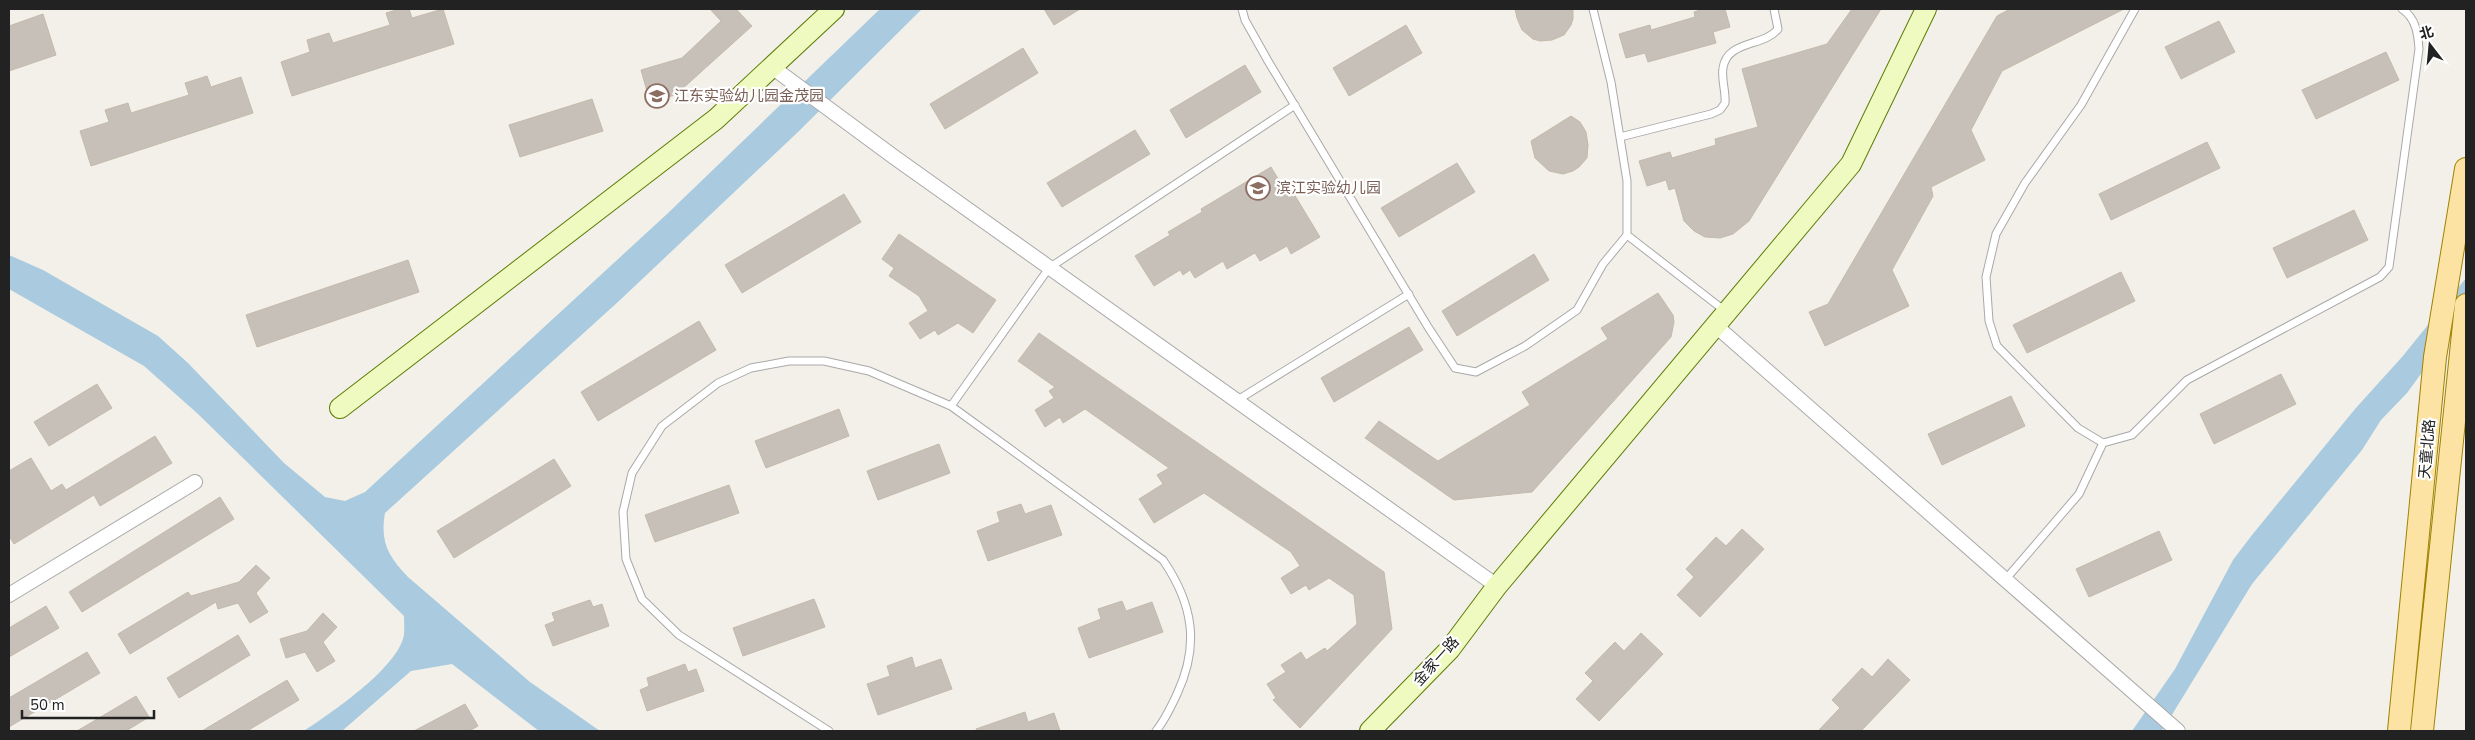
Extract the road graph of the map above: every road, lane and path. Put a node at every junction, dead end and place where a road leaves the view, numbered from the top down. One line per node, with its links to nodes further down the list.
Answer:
1 (834, 9): 8 (street)
2 (1242, 9): 9 (lane)
3 (1593, 9): 10 (lane)
4 (1774, 9): 10 (lane)
5 (1926, 9): 16 (street, 金家一路)
6 (2135, 9): 20 (lane)
7 (2402, 9): 20 (lane)
8 (776, 70): 13 (street); 19 (street)
9 (1295, 105): 13 (lane); 14 (lane)
10 (1620, 137): 12 (lane)
11 (2466, 169): 29 (main road, 天童北路)
12 (1627, 235): 14 (lane); 16 (lane)
13 (1049, 268): 17 (street); 18 (lane)
14 (1408, 294): 17 (lane)
15 (2466, 305): 30 (main road, 天童北路)
16 (1721, 319): 22 (street); 23 (street, 金家一路)
17 (1236, 401): 23 (street)
18 (951, 406): 25 (lane); 26 (lane)
19 (340, 408)
20 (2103, 443): 22 (lane)
21 (194, 482): 24 (street)
22 (2004, 581): 28 (street)
23 (1497, 586): 27 (street, 金家一路)
24 (9, 595)
25 (829, 731)
26 (1156, 731)
27 (1370, 731)
28 (2178, 731)
29 (2399, 731)
30 (2422, 731)

